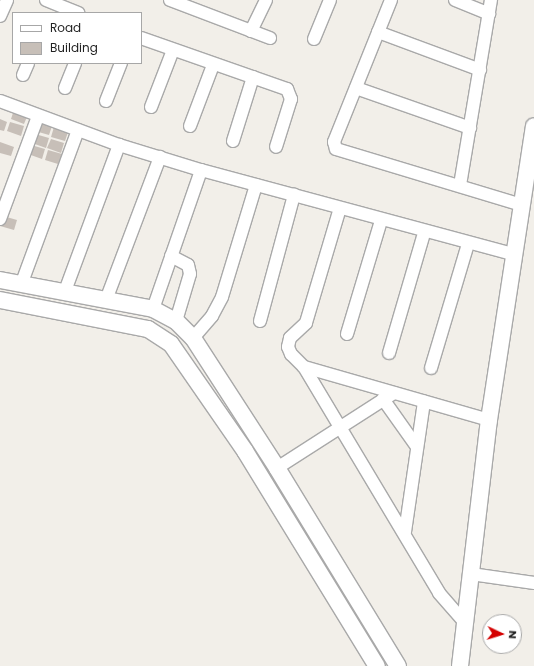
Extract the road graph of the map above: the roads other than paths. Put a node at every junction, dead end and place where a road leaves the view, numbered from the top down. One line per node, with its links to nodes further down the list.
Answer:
1 (7, 0): 11 (street)
2 (170, 0): 12 (street)
3 (266, 0): 12 (street)
4 (330, 0): 16 (street)
5 (391, 0): 13 (street)
6 (455, 0): 10 (street)
7 (491, 0): 10 (street)
8 (49, 5): 9 (street)
9 (75, 12)
10 (489, 14): 22 (street)
11 (0, 16)
12 (251, 31): 15 (street)
13 (378, 32): 22 (street); 26 (street)
14 (142, 38): 17 (street)
15 (270, 38)
16 (314, 39)
17 (173, 50): 21 (street); 29 (street)
18 (28, 64): 23 (street)
19 (75, 64): 25 (street)
20 (121, 64): 28 (street)
21 (213, 65): 24 (street); 31 (street)
22 (480, 70): 33 (street)
23 (23, 75)
24 (253, 77): 35 (street); 37 (street)
25 (65, 88)
26 (356, 88): 33 (street); 40 (street)
27 (0, 101): 30 (street)
28 (106, 101)
29 (151, 107)
30 (38, 116): 34 (street); 45 (street)
31 (190, 126)
32 (534, 126): 43 (street)
33 (470, 128): 40 (street)
34 (78, 130): 36 (street); 52 (street)
35 (233, 140)
36 (119, 145): 38 (street); 53 (street)
37 (276, 147)
38 (160, 157): 39 (street); 55 (street)
39 (201, 170): 41 (street); 50 (street)
40 (460, 185): 43 (street)
41 (256, 186): 42 (street); 62 (street)
42 (294, 195): 44 (street); 59 (street)
43 (522, 205): 49 (street)
44 (340, 208): 46 (street); 64 (street)
45 (0, 219)
46 (381, 221): 47 (street); 61 (street)
47 (424, 233): 48 (street); 63 (street)
48 (468, 244): 49 (street); 65 (street)
49 (515, 255): 69 (street)
50 (171, 256): 57 (street); 58 (street)
51 (0, 280): 52 (street)
52 (21, 285): 53 (street)
53 (65, 291): 55 (street)
54 (0, 300): 60 (street)
55 (106, 300): 56 (street)
56 (130, 305): 57 (street); 60 (street)
57 (153, 309): 58 (street)
58 (176, 321): 62 (street)
59 (260, 321)
60 (126, 324): 77 (street)
61 (347, 334)
62 (192, 338): 72 (street)
63 (389, 353)
64 (304, 367): 66 (street); 70 (street)
65 (431, 368)
66 (394, 393): 67 (street); 68 (street)
67 (383, 399): 70 (street); 71 (street)
68 (424, 401): 69 (street); 71 (street)
69 (489, 420): 74 (street)
70 (338, 427): 72 (street); 73 (street)
71 (417, 447): 73 (street)
72 (277, 468): 78 (street)
73 (405, 532): 76 (street)
74 (471, 574): 75 (street); 76 (street)
75 (534, 583)
76 (466, 624): 79 (street)
77 (377, 666)
78 (398, 666)
79 (460, 666)

